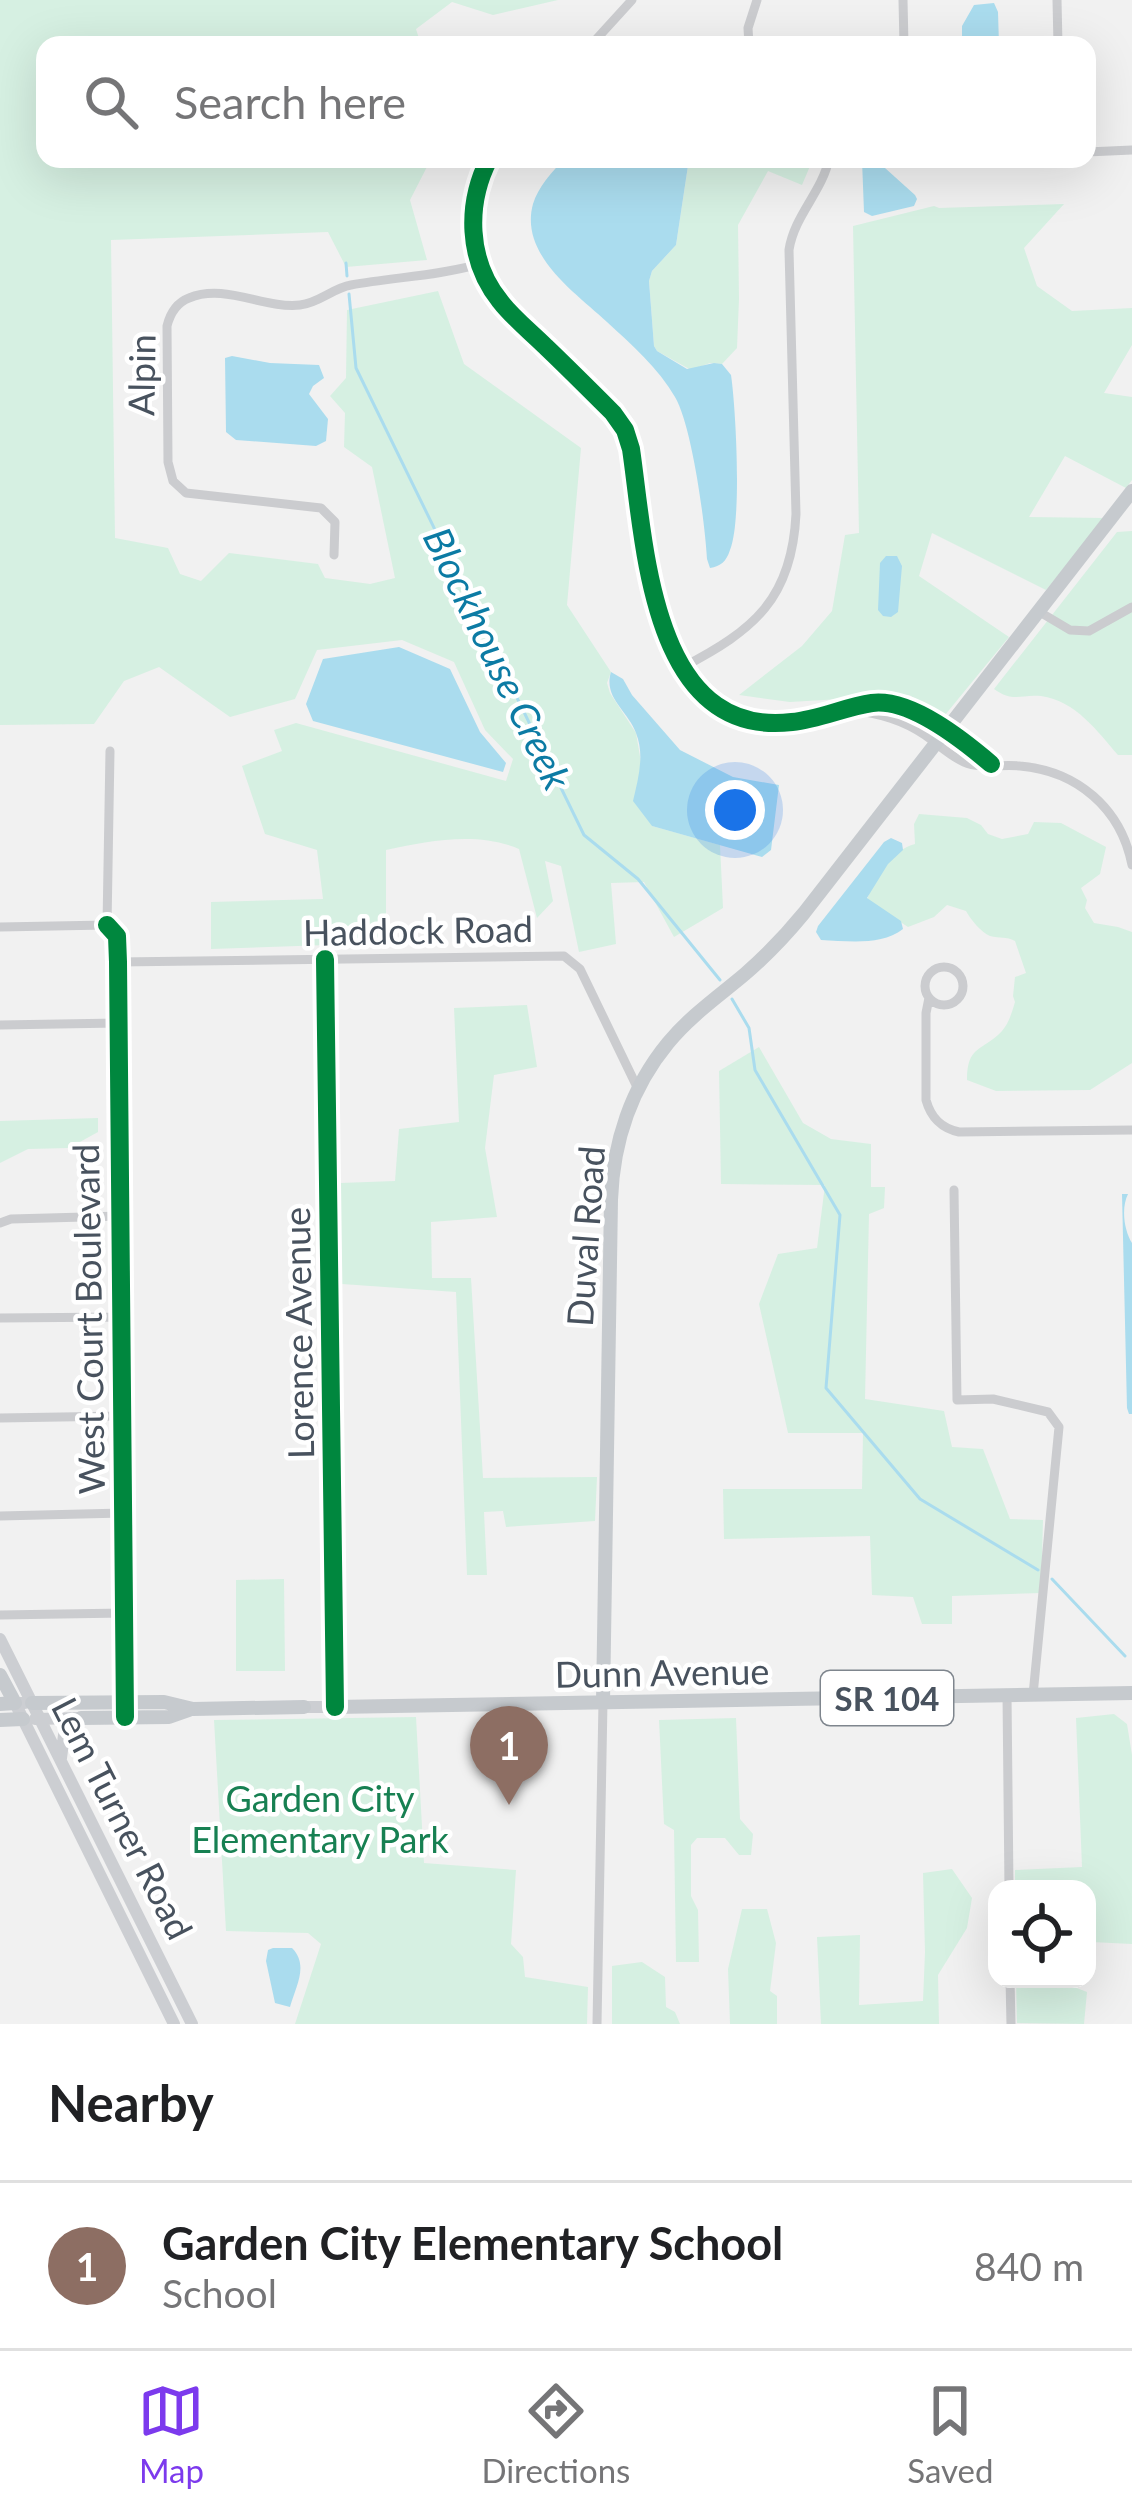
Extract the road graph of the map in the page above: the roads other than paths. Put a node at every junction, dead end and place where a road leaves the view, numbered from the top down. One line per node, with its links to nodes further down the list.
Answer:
1 (632, 0): 5 (street)
2 (757, 0): 6 (street)
3 (903, 0): 7 (street)
4 (1057, 0): 8 (street)
5 (599, 36)
6 (748, 36)
7 (904, 36)
8 (1058, 36)
9 (1132, 150): 10 (street)
10 (1096, 152)
11 (485, 168): 13 (street)
12 (826, 168): 18 (street)
13 (480, 264): 15 (street, Alpin); 18 (street)
14 (1132, 490): 17 (main road, Duval Road)
15 (334, 555)
16 (1132, 607): 17 (street)
17 (1038, 611): 19 (main road, Duval Road)
18 (683, 668): 19 (street)
19 (940, 737): 21 (street); 29 (main road, Duval Road)
20 (110, 751): 22 (street, West Court Boulevard)
21 (1132, 865)
22 (107, 925): 23 (street); 25 (street, West Court Boulevard)
23 (0, 927)
24 (325, 959): 25 (street, Haddock Road); 29 (street, Haddock Road); 51 (street, Lorence Avenue)
25 (118, 962): 27 (street, West Court Boulevard)
26 (929, 998): 26 (street); 30 (street)
27 (118, 1023): 28 (street); 32 (street, West Court Boulevard)
28 (0, 1025)
29 (638, 1089): 47 (main road, Duval Road)
30 (1132, 1130)
31 (954, 1190): 46 (street)
32 (121, 1216): 33 (street); 35 (street, West Court Boulevard)
33 (0, 1223)
34 (0, 1318): 35 (street)
35 (122, 1318): 36 (street, West Court Boulevard)
36 (122, 1416): 37 (street); 38 (street, West Court Boulevard)
37 (0, 1418)
38 (123, 1514): 39 (street); 40 (street, West Court Boulevard)
39 (0, 1516)
40 (124, 1613): 41 (street); 52 (street, West Court Boulevard)
41 (0, 1615)
42 (0, 1639): 48 (main road, Lem Turner Road)
43 (0, 1675): 49 (main road, Lem Turner Road)
44 (1132, 1693): 46 (main road, Dunn Avenue / SR 104)
45 (1007, 1695): 46 (main road, Dunn Avenue / SR 104); 47 (main road, Dunn Avenue / SR 104); 58 (street)
46 (1033, 1695)
47 (603, 1702): 51 (main road, Dunn Avenue / SR 104); 64 (street, Duval Road)
48 (32, 1703): 49 (main road, Dunn Avenue / SR 104); 52 (main road, Dunn Avenue / SR 104); 55 (main road, Lem Turner Road)
49 (7, 1704): 54 (main road, Lem Turner Road)
50 (304, 1707): 51 (main road, Dunn Avenue / SR 104); 52 (main road, Dunn Avenue / SR 104)
51 (335, 1707)
52 (125, 1710): 53 (main road, Dunn Avenue / SR 104)
53 (81, 1718): 55 (main road, Dunn Avenue / SR 104); 57 (main road)
54 (22, 1719): 55 (main road, Dunn Avenue / SR 104); 56 (main road, Dunn Avenue / SR 104); 60 (main road, Lem Turner Road)
55 (40, 1719): 57 (main road, Lem Turner Road)
56 (0, 1720)
57 (60, 1759): 59 (main road, Lem Turner Road)
58 (1009, 1880)
59 (162, 1961): 60 (main road); 63 (main road, Lem Turner Road)
60 (147, 1969): 62 (main road, Lem Turner Road)
61 (1010, 1988): 65 (street)
62 (175, 2024)
63 (192, 2024)
64 (597, 2024)
65 (1011, 2024)

